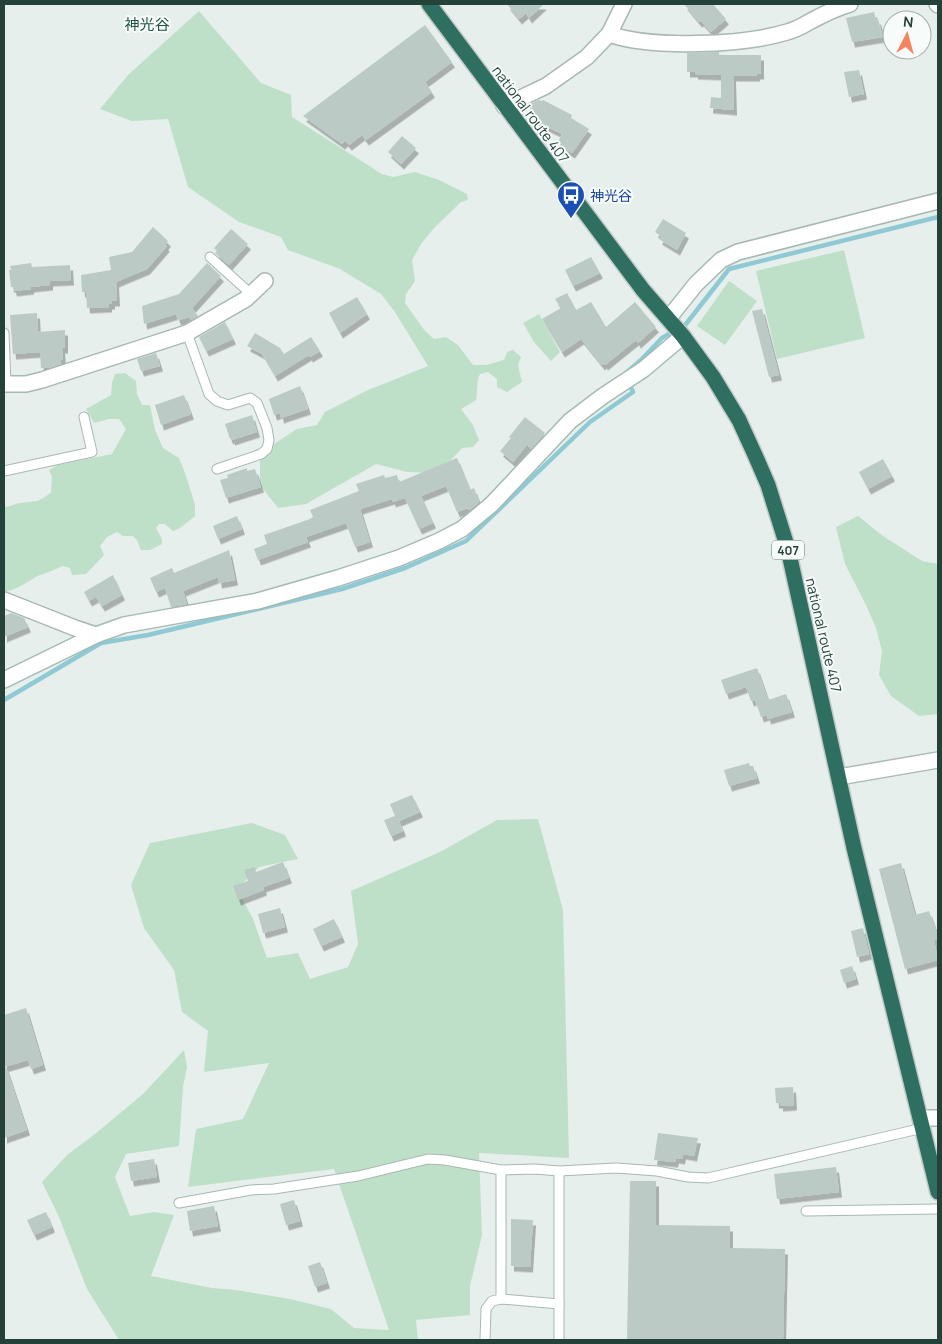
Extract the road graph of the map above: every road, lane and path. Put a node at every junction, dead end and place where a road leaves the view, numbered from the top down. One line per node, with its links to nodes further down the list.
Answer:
1 (429, 4): 5 (highway, national route 407 / 407)
2 (624, 4): 4 (street)
3 (850, 4): 4 (street)
4 (609, 34): 5 (street)
5 (504, 106): 10 (highway, national route 407 / 407)
6 (938, 201): 10 (street)
7 (210, 257): 9 (lane)
8 (265, 281): 9 (street)
9 (251, 294): 12 (street)
10 (668, 319): 13 (highway, national route 407 / 407)
11 (4, 333): 14 (lane)
12 (187, 333): 14 (street); 16 (lane)
13 (683, 336): 19 (street); 22 (highway, national route 407 / 407)
14 (5, 384)
15 (84, 417): 17 (lane)
16 (217, 469)
17 (4, 471)
18 (4, 600): 19 (street)
19 (96, 634): 20 (street)
20 (4, 680)
21 (938, 760): 22 (street)
22 (839, 777): 24 (highway, national route 407 / 407)
23 (938, 1118): 24 (street)
24 (922, 1123): 26 (lane); 27 (highway, national route 407 / 407)
25 (502, 1170): 26 (lane); 28 (lane); 31 (lane)
26 (559, 1171): 32 (lane)
27 (938, 1192)
28 (180, 1203)
29 (938, 1209): 30 (lane)
30 (806, 1211)
31 (501, 1299): 32 (lane); 33 (lane)
32 (559, 1304): 34 (lane)
33 (485, 1340)
34 (560, 1340)

